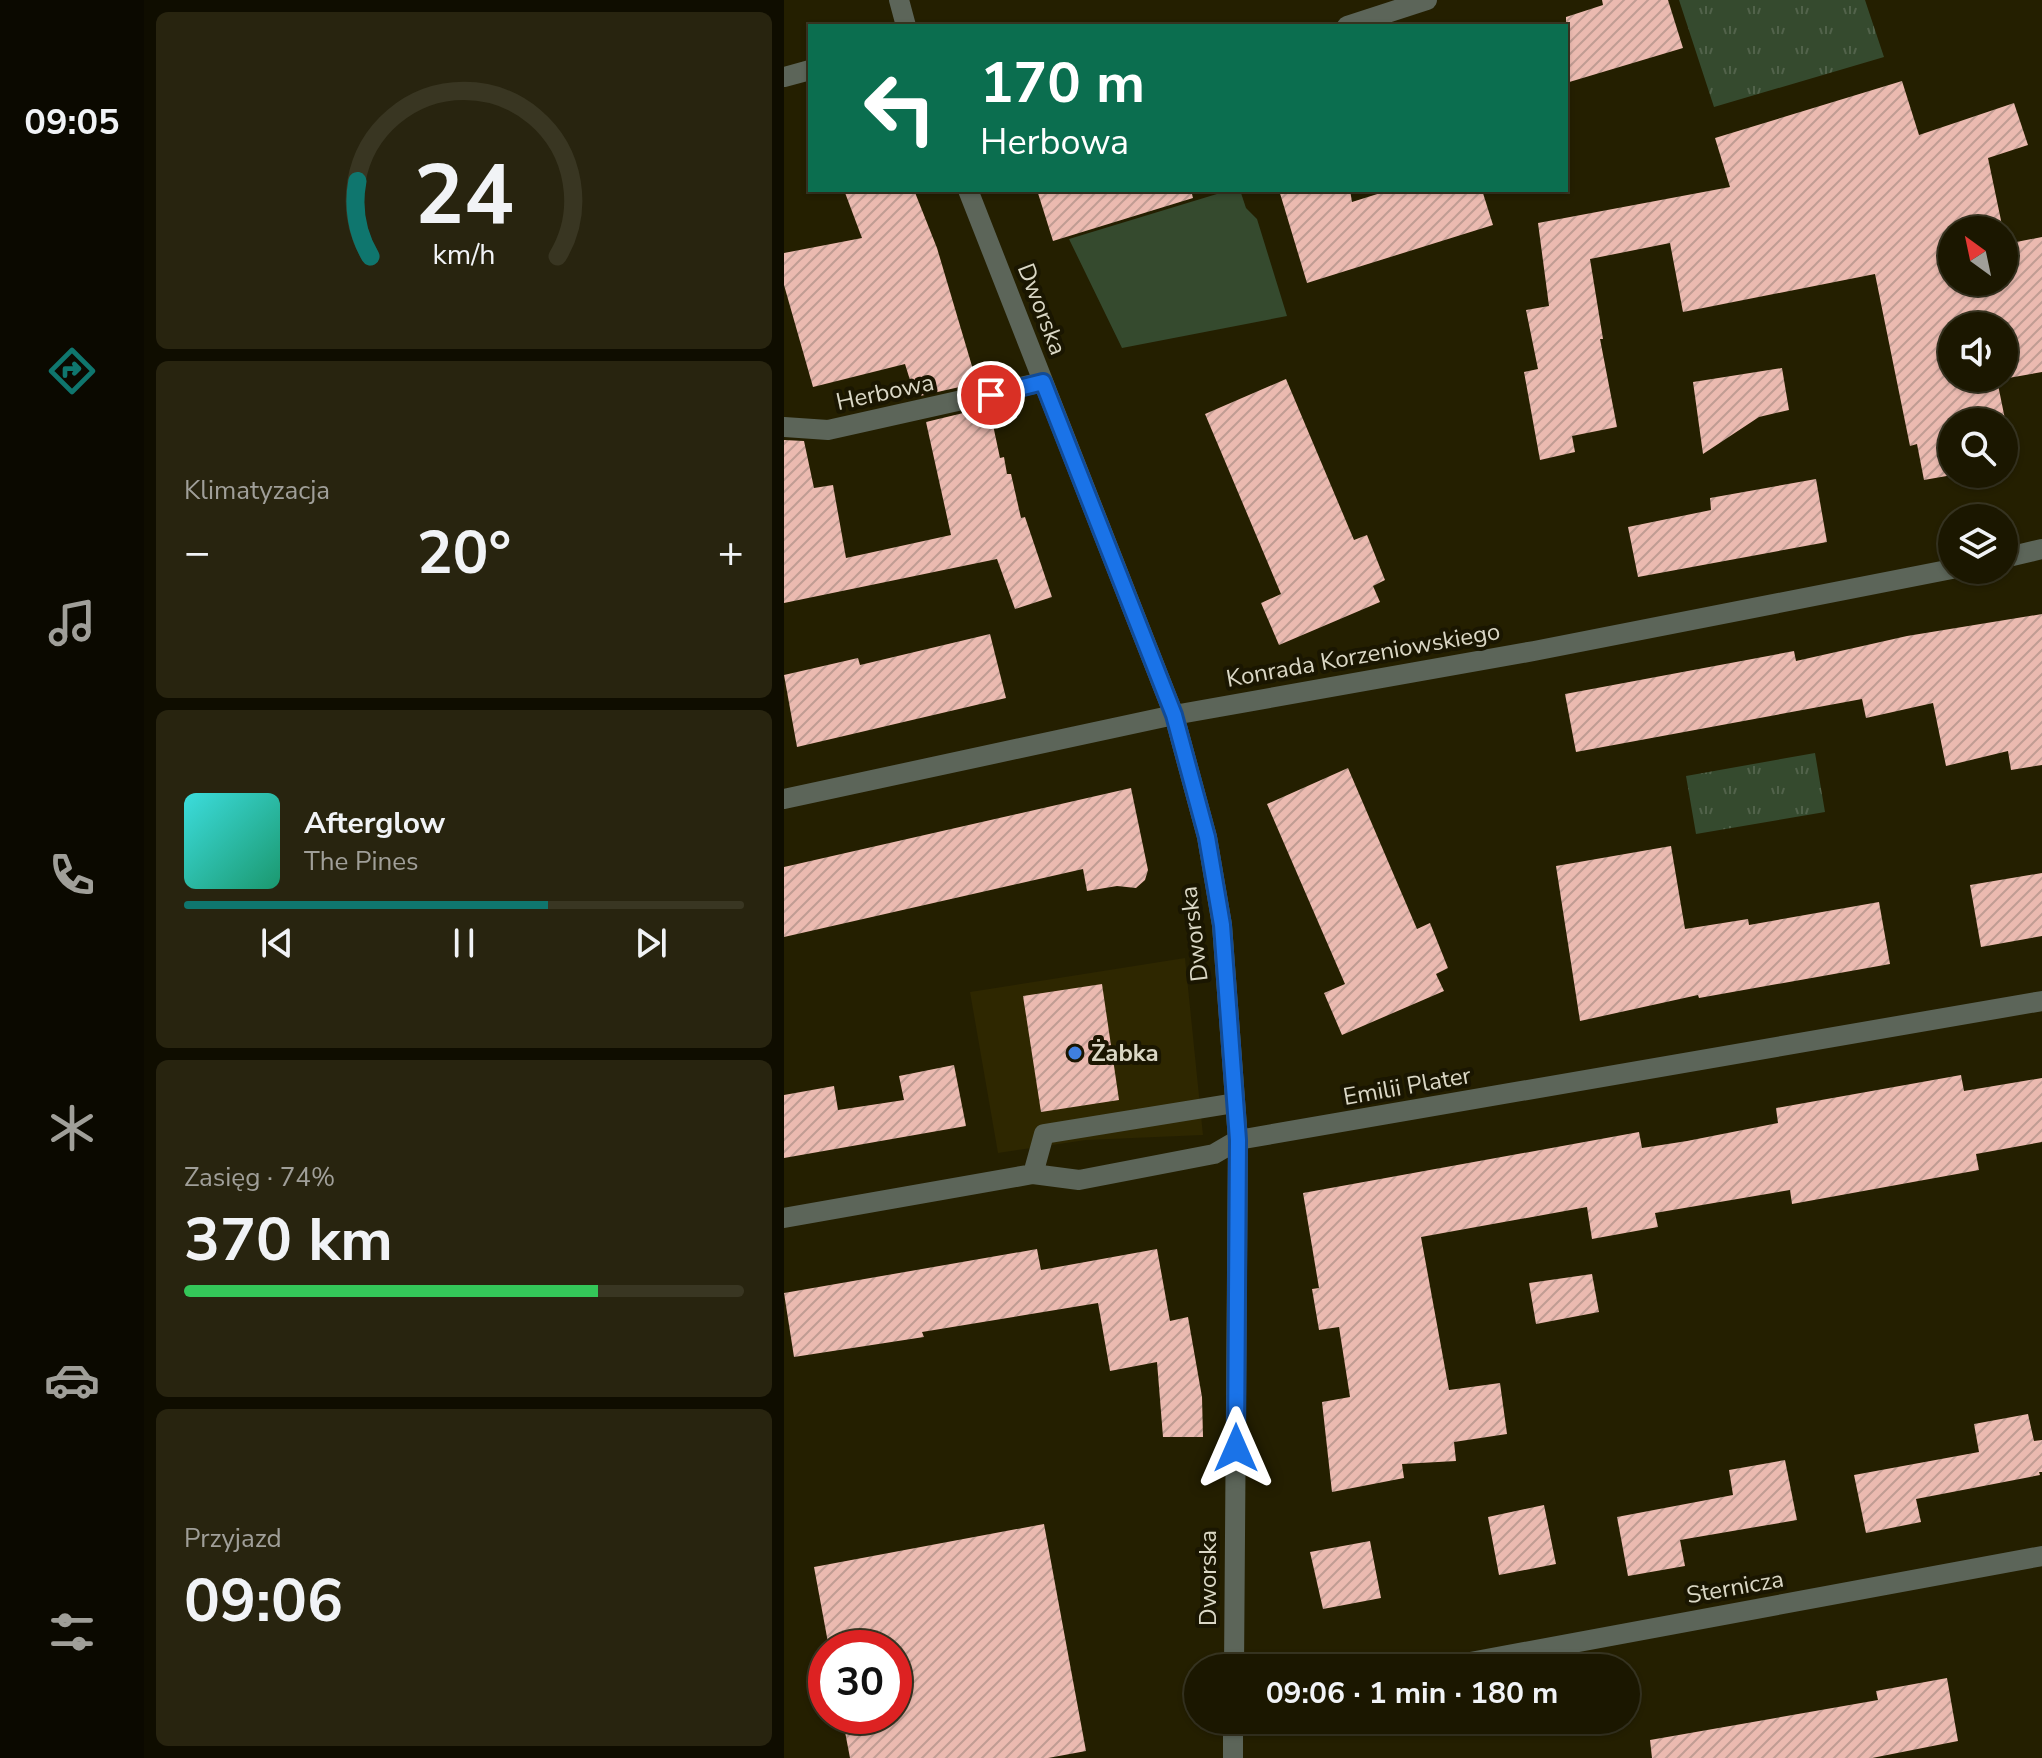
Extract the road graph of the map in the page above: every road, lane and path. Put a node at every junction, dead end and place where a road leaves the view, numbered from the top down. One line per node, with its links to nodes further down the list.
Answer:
1 (899, 0): 3 (street)
2 (1427, 0): 4 (street)
3 (905, 24)
4 (1353, 24)
5 (808, 71): 6 (street)
6 (784, 77)
7 (969, 192): 8 (street, Dworska)
8 (1043, 382): 9 (street, Herbowa); 13 (street, Dworska)
9 (784, 427)
10 (2042, 549): 11 (street)
11 (2018, 555)
12 (1938, 572): 13 (street, Konrada Korzeniowskiego)
13 (1174, 715): 14 (street, Konrada Korzeniowskiego); 16 (street, Dworska)
14 (784, 799)
15 (2042, 1001): 17 (street, Emilii Plater)
16 (1235, 1103): 17 (street, Dworska); 18 (street)
17 (1238, 1140): 18 (street, Emilii Plater); 21 (street, Dworska)
18 (1033, 1174): 19 (street, Emilii Plater)
19 (784, 1218)
20 (2042, 1556): 22 (street, Sternicza)
21 (1234, 1654)
22 (1514, 1654)
23 (1233, 1734): 24 (street)
24 (1233, 1758)

